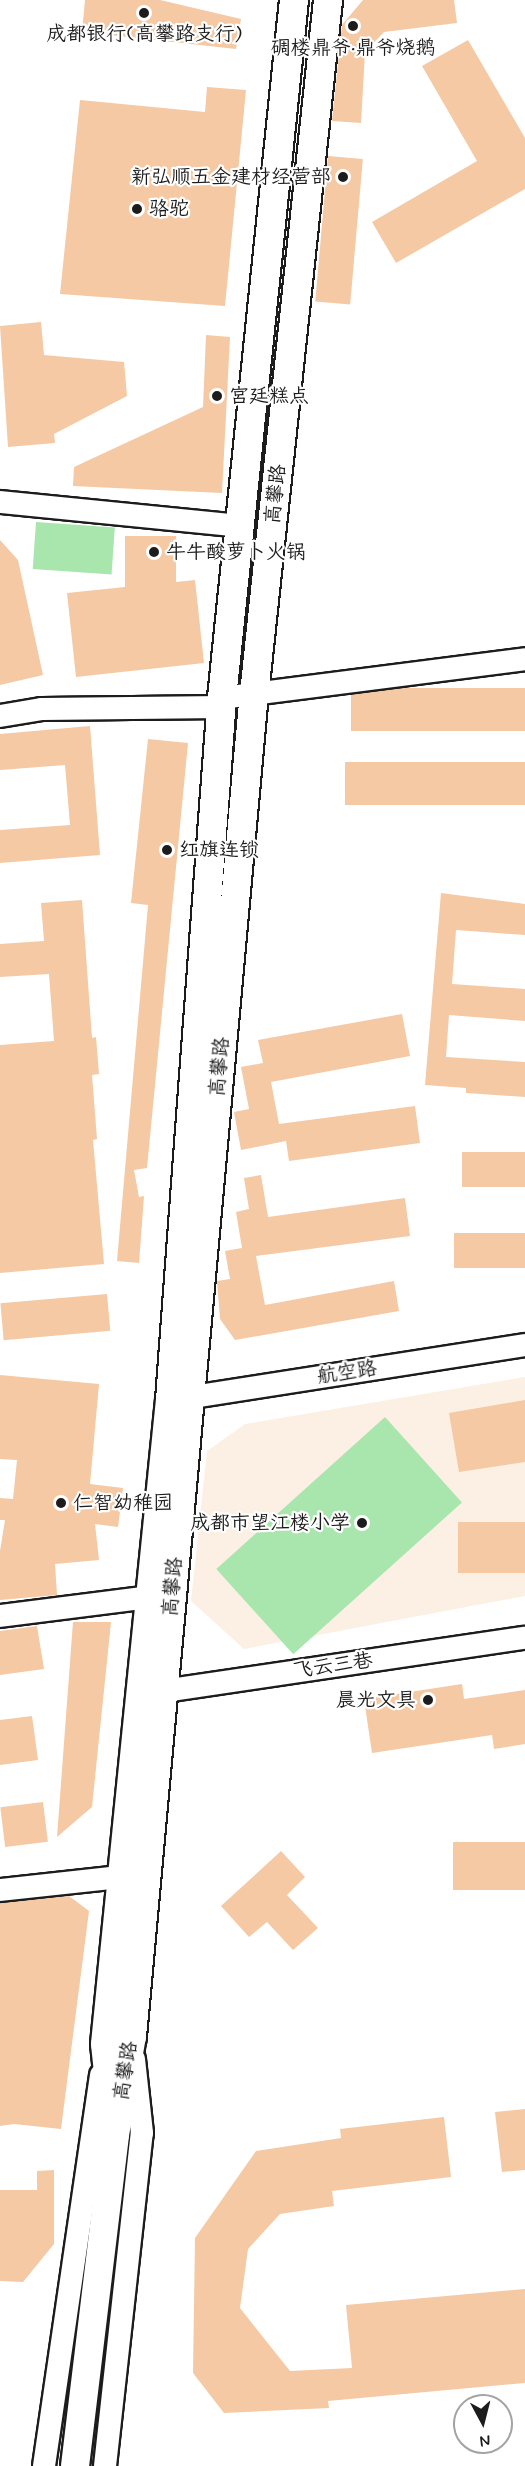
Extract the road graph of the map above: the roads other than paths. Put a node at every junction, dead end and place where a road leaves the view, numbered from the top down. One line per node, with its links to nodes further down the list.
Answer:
1 (294, 0): 4 (main road, 高攀路)
2 (328, 0): 6 (main road, 高攀路)
3 (0, 502): 4 (street)
4 (239, 526): 7 (main road, 高攀路)
5 (525, 659): 6 (street)
6 (254, 694): 7 (street); 10 (main road, 高攀路)
7 (222, 703): 8 (street); 10 (main road, 高攀路)
8 (0, 716)
9 (525, 1345): 10 (street, 航空路)
10 (180, 1399): 11 (main road, 高攀路); 14 (main road, 高攀路)
11 (150, 1597): 12 (street); 14 (main road, 高攀路)
12 (0, 1616)
13 (525, 1638): 14 (street, 飞云三巷)
14 (152, 1690): 15 (main road, 高攀路); 17 (main road, 高攀路)
15 (120, 1876): 16 (street); 18 (main road, 高攀路)
16 (0, 1890)
17 (132, 2036): 19 (main road, 高攀路); 22 (street)
18 (105, 2044): 19 (main road, 高攀路); 20 (street)
19 (115, 2135): 21 (main road, 高攀路)
20 (44, 2466)
21 (75, 2466)
22 (105, 2466)

